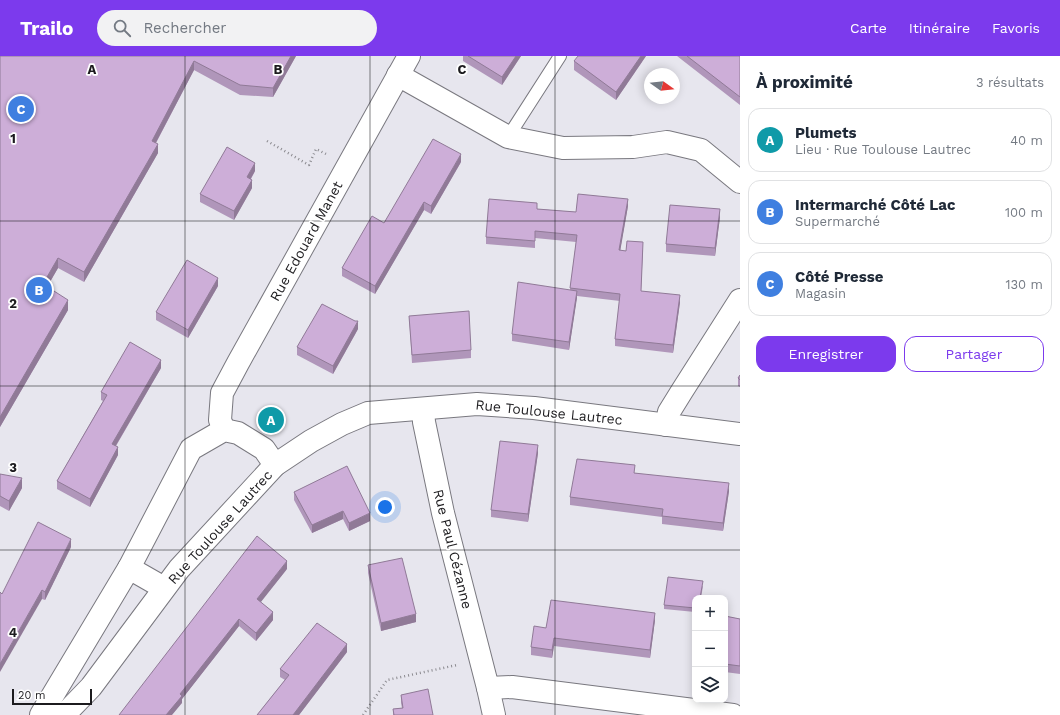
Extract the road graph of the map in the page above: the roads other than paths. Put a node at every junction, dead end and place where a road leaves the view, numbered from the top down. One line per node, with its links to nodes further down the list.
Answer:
1 (409, 56): 3 (street, Rue Edouard Manet)
2 (560, 56): 4 (lane)
3 (398, 75): 4 (street); 9 (street, Rue Edouard Manet)
4 (508, 137): 5 (street)
5 (740, 182)
6 (740, 300): 8 (street)
7 (423, 409): 8 (street, Rue Toulouse Lautrec); 11 (street, Rue Toulouse Lautrec); 16 (street, Rue Paul Cézanne)
8 (666, 425): 10 (street, Rue Toulouse Lautrec)
9 (224, 430): 11 (street, Rue Toulouse Lautrec); 12 (street)
10 (740, 434)
11 (275, 465): 13 (street, Rue Toulouse Lautrec)
12 (129, 568): 13 (street, Rue Toulouse Lautrec); 14 (street)
13 (164, 588): 15 (street, Rue Toulouse Lautrec)
14 (67, 670): 15 (street); 17 (street)
15 (91, 687): 18 (street, Rue Toulouse Lautrec)
16 (488, 688): 19 (street, Rue Paul Cézanne); 20 (street)
17 (41, 715)
18 (64, 715)
19 (494, 715)
20 (733, 715)

